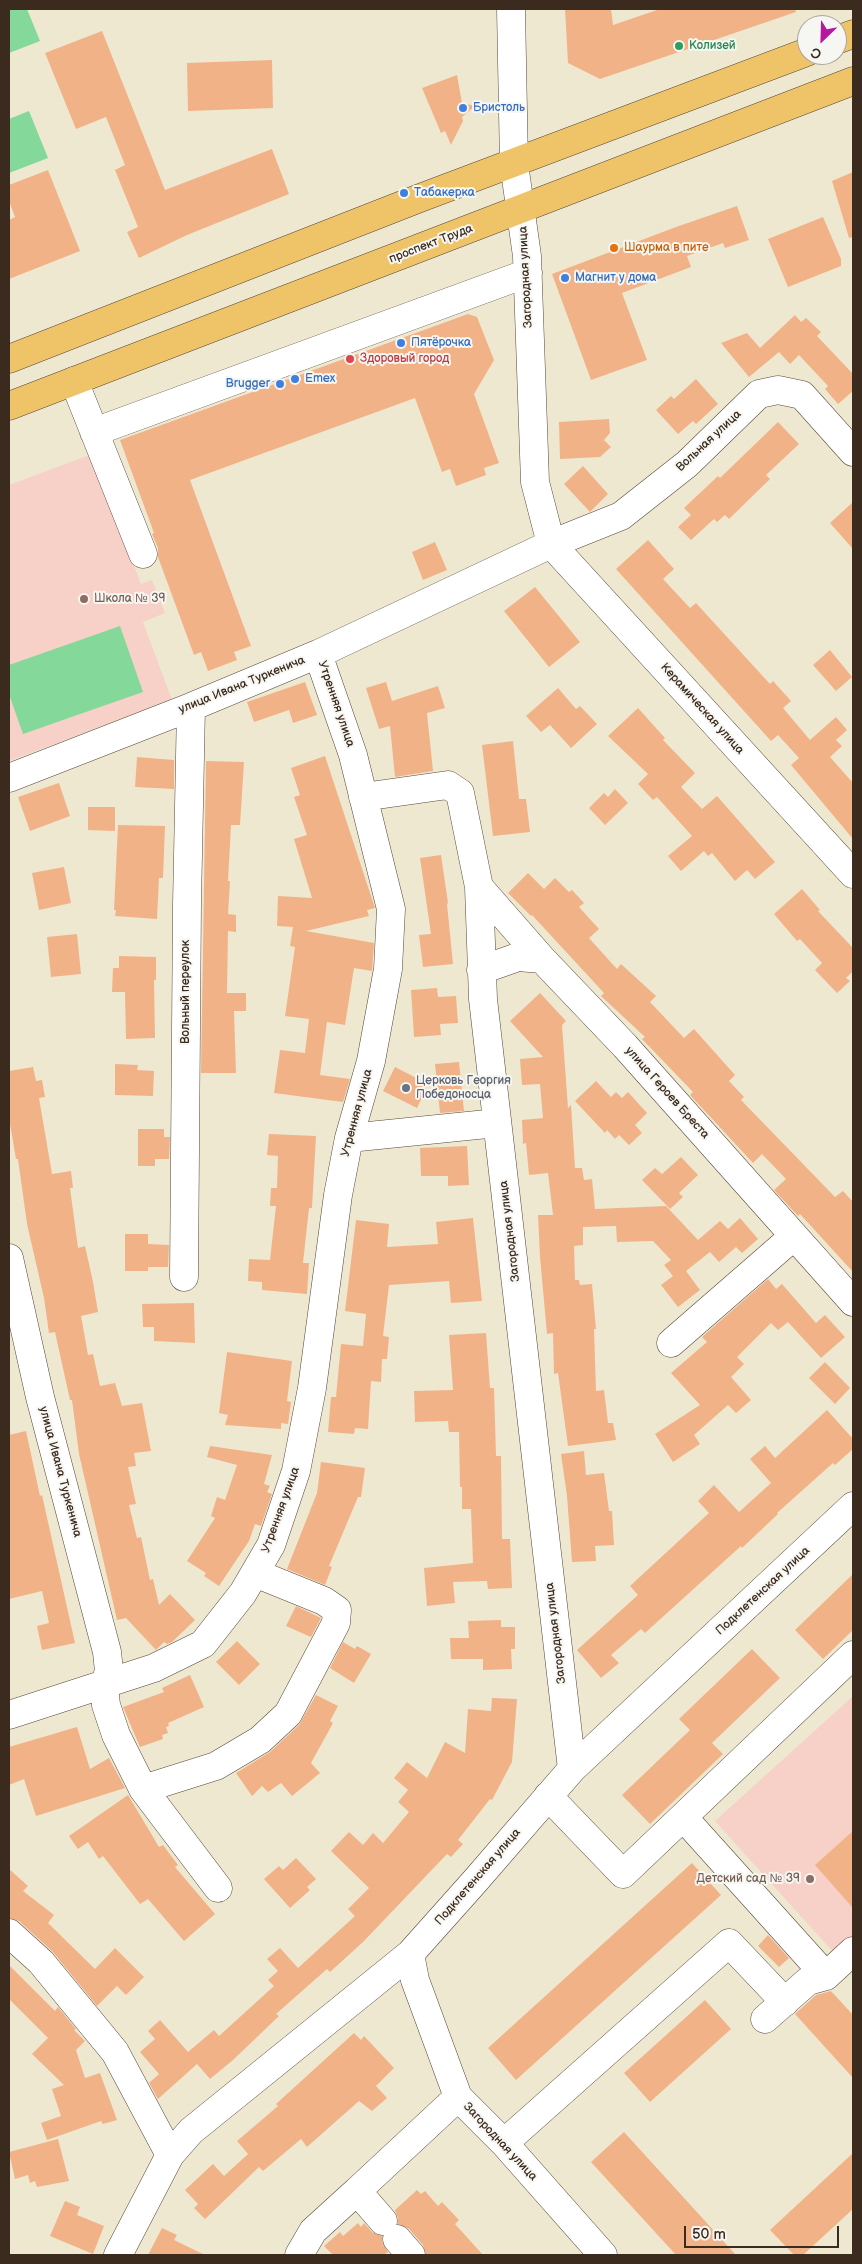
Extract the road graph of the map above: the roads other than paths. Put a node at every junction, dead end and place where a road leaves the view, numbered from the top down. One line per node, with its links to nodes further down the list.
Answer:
1 (512, 9): 4 (street, Загородная улица)
2 (797, 56): 4 (main road)
3 (853, 81): 5 (main road, проспект Труда)
4 (514, 164): 5 (street, Загородная улица); 7 (main road)
5 (522, 209): 6 (street, Загородная улица); 8 (main road, проспект Труда)
6 (528, 273): 10 (street); 12 (street, Загородная улица)
7 (9, 359)
8 (74, 381): 9 (main road, проспект Труда); 10 (street)
9 (9, 406)
10 (94, 432): 13 (street)
11 (853, 452): 12 (street, Вольная улица)
12 (551, 544): 14 (street, улица Ивана Туркенича); 18 (street, Керамическая улица)
13 (143, 554)
14 (318, 654): 15 (street, улица Ивана Туркенича); 17 (street, Утренняя улица)
15 (191, 707): 16 (street, улица Ивана Туркенича); 26 (street, Вольный переулок)
16 (9, 778)
17 (363, 798): 19 (street, Загородная улица); 23 (street, Утренняя улица)
18 (853, 874)
19 (479, 887): 20 (street, улица Героев Бреста); 21 (street, Загородная улица)
20 (542, 959): 21 (street); 24 (street, улица Героев Бреста)
21 (481, 970): 22 (street, Загородная улица)
22 (497, 1123): 23 (street); 34 (street, Загородная улица)
23 (349, 1138): 30 (street, Утренняя улица)
24 (794, 1236): 27 (street, улица Героев Бреста); 28 (street)
25 (9, 1258): 32 (street, улица Ивана Туркенича)
26 (184, 1277)
27 (853, 1302)
28 (671, 1344)
29 (853, 1506): 34 (street, Подклетенская улица)
30 (255, 1572): 32 (street, Утренняя улица); 35 (street)
31 (853, 1655): 37 (street)
32 (104, 1686): 33 (street, Утренняя улица); 35 (street)
33 (9, 1715)
34 (572, 1769): 36 (street, Подклетенская улица)
35 (143, 1789): 38 (street)
36 (548, 1796): 37 (street); 41 (street, Подклетенская улица)
37 (683, 1817): 42 (street)
38 (218, 1888)
39 (9, 1933): 45 (street)
40 (853, 1951): 42 (street)
41 (410, 1954): 43 (street, Загородная улица); 45 (street, Подклетенская улица)
42 (826, 1976): 44 (street)
43 (458, 2096): 44 (street, Загородная улица); 46 (street)
44 (504, 2143): 50 (street, Загородная улица)
45 (170, 2156): 48 (street, Подклетенская улица)
46 (357, 2191): 47 (street); 49 (street)
47 (397, 2238)
48 (118, 2255)
49 (300, 2255)
50 (603, 2255)

